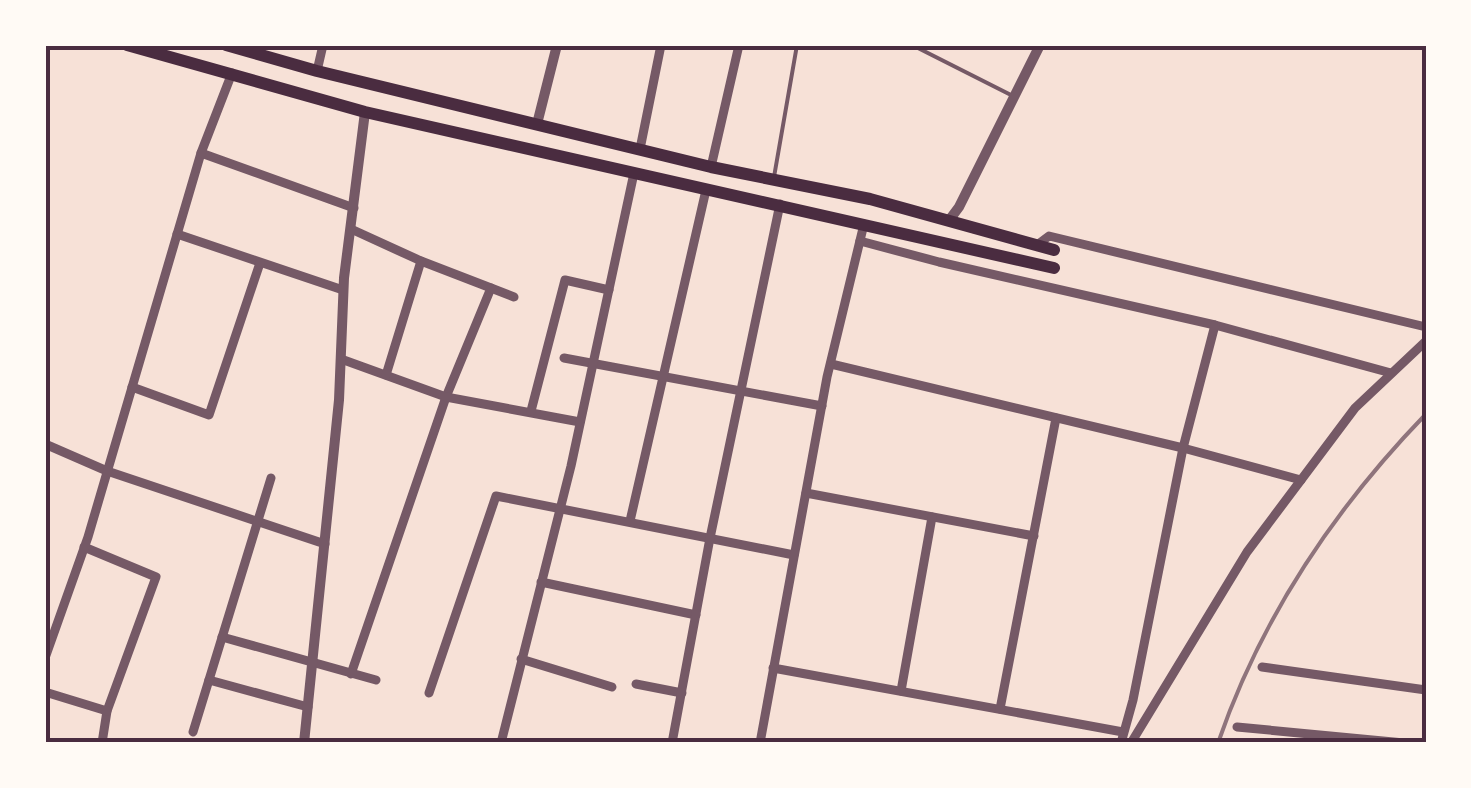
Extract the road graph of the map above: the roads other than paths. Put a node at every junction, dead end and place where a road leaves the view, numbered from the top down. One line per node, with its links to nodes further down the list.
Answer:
1 (128, 45): 11 (main road)
2 (226, 45): 10 (main road)
3 (323, 45): 10 (street)
4 (557, 45): 14 (street)
5 (662, 45): 15 (street)
6 (739, 45): 17 (street)
7 (797, 45): 19 (lane)
8 (912, 45): 12 (lane)
9 (1040, 45): 12 (street)
10 (317, 72): 14 (main road)
11 (232, 73): 13 (main road); 16 (street)
12 (1013, 96): 23 (street)
13 (365, 112): 18 (main road); 22 (street)
14 (537, 124): 15 (main road)
15 (640, 149): 17 (main road)
16 (201, 152): 22 (street); 26 (street)
17 (711, 166): 19 (main road)
18 (634, 173): 20 (main road); 35 (street)
19 (774, 178): 23 (main road)
20 (706, 190): 21 (main road); 46 (street)
21 (780, 204): 24 (main road); 48 (street)
22 (354, 208): 25 (street)
23 (950, 219): 28 (main road)
24 (864, 224): 27 (street); 32 (main road)
25 (351, 229): 30 (street); 34 (street)
26 (177, 234): 31 (street); 47 (street)
27 (860, 240): 37 (street); 43 (street)
28 (1037, 244): 29 (main road); 38 (street)
29 (1054, 250)
30 (421, 261): 33 (street); 45 (street)
31 (260, 262): 34 (street); 47 (street)
32 (1054, 268)
33 (491, 288): 36 (street); 49 (street)
34 (344, 290): 41 (street)
35 (609, 290): 42 (street); 51 (street)
36 (514, 298)
37 (1216, 325): 44 (street); 55 (street)
38 (1426, 327)
39 (1426, 341): 44 (street)
40 (564, 358): 42 (street)
41 (341, 359): 45 (street); 66 (street)
42 (593, 364): 46 (street); 53 (street)
43 (830, 364): 50 (street); 52 (street)
44 (1391, 373): 58 (street)
45 (386, 375): 49 (street)
46 (662, 377): 48 (street); 63 (street)
47 (132, 387): 56 (street)
48 (741, 390): 50 (street); 65 (street)
49 (446, 397): 51 (street); 77 (street)
50 (822, 406): 59 (street)
51 (532, 411): 53 (street)
52 (1056, 418): 55 (street); 64 (street)
53 (580, 422): 60 (street)
54 (45, 444): 56 (street)
55 (1183, 448): 58 (street); 92 (street)
56 (107, 471): 62 (street); 67 (street)
57 (271, 478): 62 (street)
58 (1301, 480): 100 (street)
59 (806, 492): 61 (street); 68 (street)
60 (560, 508): 63 (street); 69 (street); 85 (street)
61 (932, 517): 64 (street); 83 (street)
62 (256, 521): 66 (street); 71 (street)
63 (630, 521): 65 (street)
64 (1034, 536): 88 (street)
65 (710, 538): 68 (street); 70 (street)
66 (324, 544): 74 (street)
67 (84, 547): 72 (street); 89 (street)
68 (794, 556): 76 (street)
69 (541, 582): 70 (street); 73 (street)
70 (696, 614): 86 (street)
71 (222, 636): 74 (street); 78 (street)
72 (45, 658)
73 (521, 659): 81 (street); 97 (street)
74 (313, 662): 77 (street); 87 (street)
75 (1262, 666): 82 (street)
76 (774, 668): 83 (street); 99 (street)
77 (351, 674): 79 (street)
78 (210, 680): 87 (street); 91 (street)
79 (376, 680)
80 (636, 684): 86 (street)
81 (612, 687)
82 (1426, 690)
83 (900, 691): 88 (street)
84 (45, 692): 89 (street)
85 (429, 693)
86 (682, 693): 98 (street)
87 (308, 708): 96 (street)
88 (1000, 709): 92 (street)
89 (107, 710): 95 (street)
90 (1236, 727): 93 (street)
91 (193, 732)
92 (1122, 737)
93 (1304, 737): 94 (street)
94 (1373, 741): 101 (street)
95 (102, 743)
96 (304, 743)
97 (500, 743)
98 (672, 743)
99 (760, 743)
100 (1131, 743)
101 (1404, 743)

